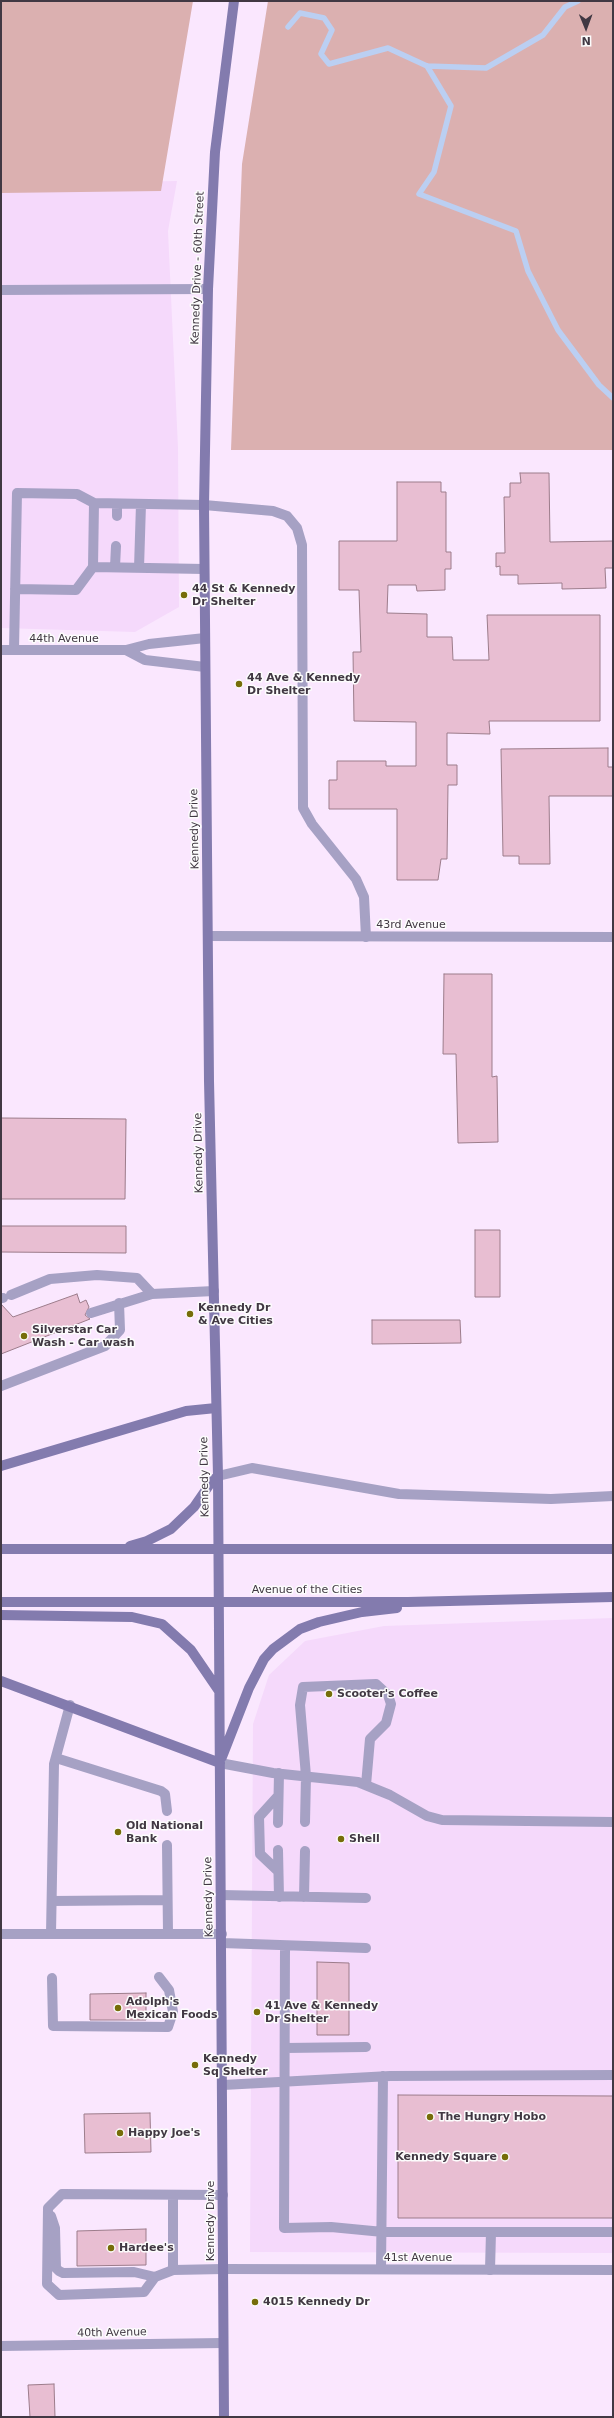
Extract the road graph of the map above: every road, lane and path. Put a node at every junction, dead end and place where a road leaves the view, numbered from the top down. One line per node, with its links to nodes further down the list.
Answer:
1 (234, 1): 2 (street, Kennedy Drive - 60th Street)
2 (208, 288): 3 (street); 7 (street, Kennedy Drive - 60th Street)
3 (1, 290)
4 (94, 503): 5 (street); 11 (street); 15 (street)
5 (117, 504): 6 (street); 8 (street)
6 (141, 504): 7 (street); 13 (street)
7 (204, 505): 9 (street, Kennedy Drive - 60th Street); 22 (street)
8 (117, 516)
9 (204, 537): 14 (street, Kennedy Drive)
10 (116, 546): 12 (street)
11 (93, 567): 12 (street); 15 (street)
12 (116, 568): 13 (street)
13 (139, 568): 14 (street)
14 (204, 569): 16 (street, Kennedy Drive)
15 (15, 589): 18 (street)
16 (205, 638): 19 (street, 44th Avenue); 20 (street, Kennedy Drive)
17 (1, 650): 18 (street, 44th Avenue)
18 (14, 650): 19 (street, 44th Avenue)
19 (126, 650): 20 (street, 44th Avenue)
20 (206, 667): 21 (street, Kennedy Drive)
21 (208, 936): 22 (street, 43rd Avenue); 24 (street, Kennedy Drive)
22 (366, 937): 23 (street, 43rd Avenue)
23 (613, 937)
24 (214, 1291): 25 (street); 30 (street, Kennedy Drive)
25 (152, 1294): 26 (street); 27 (street)
26 (5, 1297)
27 (119, 1303): 28 (street); 29 (street)
28 (91, 1313)
29 (1, 1386)
30 (216, 1408): 31 (street); 32 (street, Kennedy Drive)
31 (2, 1464)
32 (218, 1476): 33 (street); 35 (street); 37 (street, Kennedy Drive)
33 (613, 1496)
34 (1, 1549): 35 (street)
35 (116, 1549): 37 (street)
36 (613, 1549): 37 (street)
37 (218, 1550): 41 (street, Kennedy Drive)
38 (613, 1597): 40 (street, Avenue of the Cities)
39 (1, 1602): 41 (street, Avenue of the Cities)
40 (442, 1602): 41 (street, Avenue of the Cities); 47 (street)
41 (219, 1603): 44 (street, Kennedy Drive)
42 (1, 1615): 44 (street)
43 (1, 1681): 45 (street)
44 (219, 1691): 47 (street, Kennedy Drive)
45 (70, 1705): 46 (street); 47 (street)
46 (56, 1758): 52 (street); 65 (street)
47 (220, 1763): 48 (street); 60 (street, Kennedy Drive)
48 (279, 1773): 49 (street); 51 (street)
49 (306, 1776): 50 (street); 50 (street); 53 (street)
50 (366, 1785): 54 (street)
51 (278, 1796): 55 (street); 59 (street)
52 (167, 1811)
53 (305, 1822)
54 (613, 1822)
55 (278, 1823)
56 (167, 1845): 64 (street)
57 (278, 1850): 59 (street)
58 (305, 1851): 62 (street)
59 (278, 1871): 61 (street)
60 (221, 1895): 61 (street); 69 (street, Kennedy Drive)
61 (279, 1896): 62 (street)
62 (304, 1897): 63 (street)
63 (366, 1898)
64 (168, 1900): 65 (street); 68 (street)
65 (52, 1901): 67 (street)
66 (1, 1934): 67 (street)
67 (51, 1934): 68 (street)
68 (168, 1934): 69 (street)
69 (222, 1938): 70 (street); 79 (street, Kennedy Drive)
70 (285, 1946): 71 (street); 75 (street)
71 (366, 1948)
72 (159, 1977): 73 (street)
73 (52, 1978)
74 (366, 2047): 75 (street)
75 (285, 2048): 78 (street)
76 (613, 2075): 77 (street)
77 (383, 2076): 78 (street); 83 (street)
78 (284, 2082): 79 (street); 83 (street)
79 (223, 2085): 81 (street, Kennedy Drive)
80 (173, 2195): 81 (street); 82 (street); 88 (street)
81 (223, 2195): 86 (street, Kennedy Drive)
82 (48, 2208): 91 (street); 91 (street)
83 (383, 2232): 84 (street); 87 (street)
84 (490, 2232): 85 (street); 89 (street)
85 (613, 2232)
86 (223, 2269): 87 (street, 41st Avenue); 88 (street, 41st Avenue); 92 (street, Kennedy Drive)
87 (381, 2269): 89 (street, 41st Avenue)
88 (173, 2270): 91 (street)
89 (490, 2270): 90 (street, 41st Avenue)
90 (613, 2270)
91 (155, 2277)
92 (223, 2343): 93 (street, 40th Avenue); 94 (street, Kennedy Drive)
93 (1, 2346)
94 (224, 2417)

